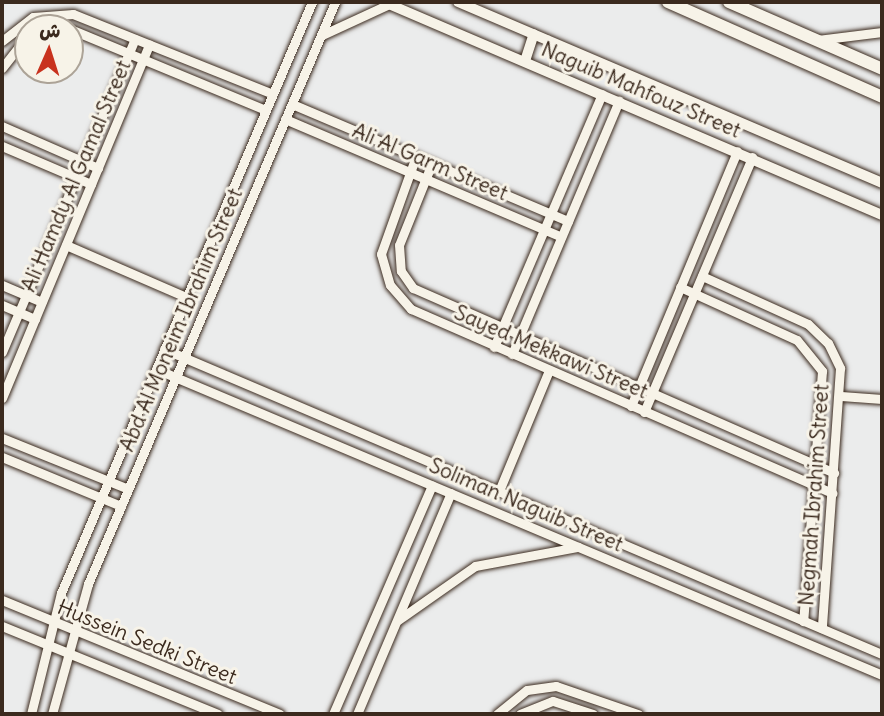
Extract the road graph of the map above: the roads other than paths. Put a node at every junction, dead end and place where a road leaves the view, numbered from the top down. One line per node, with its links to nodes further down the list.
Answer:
1 (312, 2): 22 (street, Abd Al Moneim Ibrahim Street)
2 (335, 2): 11 (street, Abd Al Moneim Ibrahim Street)
3 (458, 2): 9 (street, Naguib Mahfouz Street)
4 (729, 2): 13 (main road)
5 (387, 3): 11 (street); 19 (street, Naguib Mahfouz Street)
6 (673, 3): 24 (main road)
7 (48, 13): 12 (street); 14 (street)
8 (882, 32): 13 (street)
9 (534, 34): 19 (street); 40 (street, Naguib Mahfouz Street)
10 (84, 35): 17 (street)
11 (320, 36): 26 (street, Abd Al Moneim Ibrahim Street)
12 (135, 39): 15 (street); 17 (street, Ali Hamdy Al Gamal Street)
13 (817, 40): 21 (main road)
14 (2, 41)
15 (149, 44): 18 (street, Ali Hamdy Al Gamal Street); 22 (street)
16 (14, 53): 20 (street)
17 (128, 54): 18 (street); 34 (street, Ali Hamdy Al Gamal Street)
18 (143, 60): 27 (street); 36 (street, Ali Hamdy Al Gamal Street)
19 (525, 61): 23 (street, Naguib Mahfouz Street)
20 (2, 68)
21 (882, 69)
22 (272, 94): 27 (street, Abd Al Moneim Ibrahim Street)
23 (602, 94): 25 (street, Naguib Mahfouz Street); 42 (street)
24 (882, 97)
25 (619, 101): 31 (street, Naguib Mahfouz Street); 44 (street)
26 (292, 104): 28 (street, Abd Al Moneim Ibrahim Street); 32 (street, Ali Al Garm Street)
27 (266, 110): 53 (street, Abd Al Moneim Ibrahim Street)
28 (285, 120): 37 (street, Ali Al Garm Street); 64 (street, Abd Al Moneim Ibrahim Street)
29 (2, 126): 34 (street)
30 (2, 146): 38 (street)
31 (737, 151): 33 (street, Naguib Mahfouz Street); 50 (street)
32 (416, 156): 35 (street, Ali Al Garm Street); 37 (street, Sayed Mekkawi Street)
33 (752, 157): 43 (street, Naguib Mahfouz Street); 48 (street)
34 (83, 161): 36 (street); 38 (street, Ali Hamdy Al Gamal Street)
35 (432, 163): 39 (street, Sayed Mekkawi Street); 42 (street, Ali Al Garm Street)
36 (98, 168): 41 (street, Ali Hamdy Al Gamal Street)
37 (409, 172): 39 (street, Ali Al Garm Street); 60 (street, Sayed Mekkawi Street)
38 (76, 177): 41 (street); 52 (street, Ali Hamdy Al Gamal Street)
39 (425, 179): 45 (street, Ali Al Garm Street); 58 (street, Sayed Mekkawi Street)
40 (882, 183)
41 (91, 184): 47 (street, Ali Hamdy Al Gamal Street)
42 (551, 214): 44 (street, Ali Al Garm Street); 45 (street)
43 (882, 215)
44 (568, 221): 46 (street)
45 (544, 230): 46 (street, Ali Al Garm Street); 58 (street)
46 (561, 237): 59 (street)
47 (66, 245): 53 (street); 54 (street, Ali Hamdy Al Gamal Street)
48 (702, 276): 51 (street); 72 (street, Negmah Ibrahim Street)
49 (2, 285): 52 (street)
50 (680, 287): 51 (street, Negmah Ibrahim Street); 69 (street)
51 (695, 293): 71 (street); 84 (street, Negmah Ibrahim Street)
52 (26, 295): 54 (street); 56 (street, Ali Hamdy Al Gamal Street)
53 (186, 297): 61 (street, Abd Al Moneim Ibrahim Street)
54 (42, 302): 57 (street, Ali Hamdy Al Gamal Street)
55 (2, 305): 56 (street)
56 (19, 313): 57 (street); 62 (street, Ali Hamdy Al Gamal Street)
57 (35, 320): 73 (street, Ali Hamdy Al Gamal Street)
58 (501, 330): 59 (street, Sayed Mekkawi Street); 60 (street)
59 (519, 337): 63 (street); 67 (street, Sayed Mekkawi Street)
60 (494, 347): 63 (street, Sayed Mekkawi Street)
61 (164, 349): 64 (street, Soliman Naguib Street); 65 (street, Abd Al Moneim Ibrahim Street)
62 (2, 352)
63 (512, 354): 66 (street, Sayed Mekkawi Street)
64 (183, 357): 68 (street, Abd Al Moneim Ibrahim Street); 83 (street, Soliman Naguib Street)
65 (156, 369): 68 (street, Soliman Naguib Street); 87 (street, Abd Al Moneim Ibrahim Street)
66 (549, 370): 70 (street, Sayed Mekkawi Street); 91 (street)
67 (607, 375): 69 (street, Sayed Mekkawi Street); 70 (street)
68 (176, 377): 86 (street, Soliman Naguib Street); 90 (street, Abd Al Moneim Ibrahim Street)
69 (638, 389): 71 (street, Sayed Mekkawi Street); 75 (street)
70 (600, 393): 75 (street, Sayed Mekkawi Street)
71 (652, 394): 76 (street, Sayed Mekkawi Street); 77 (street)
72 (841, 396): 74 (street); 85 (street, Negmah Ibrahim Street)
73 (2, 398)
74 (882, 399)
75 (631, 406): 77 (street, Sayed Mekkawi Street)
76 (684, 408): 78 (street); 79 (street, Sayed Mekkawi Street)
77 (645, 412): 78 (street, Sayed Mekkawi Street)
78 (677, 426): 81 (street, Sayed Mekkawi Street)
79 (731, 429): 81 (street); 84 (street, Sayed Mekkawi Street)
80 (2, 438): 87 (street)
81 (724, 446): 89 (street, Sayed Mekkawi Street)
82 (2, 457): 94 (street)
83 (428, 461): 86 (street); 91 (street, Soliman Naguib Street)
84 (817, 466): 85 (street, Sayed Mekkawi Street); 89 (street, Negmah Ibrahim Street)
85 (834, 473): 93 (street, Negmah Ibrahim Street)
86 (421, 480): 88 (street, Soliman Naguib Street)
87 (108, 481): 90 (street); 94 (street, Abd Al Moneim Ibrahim Street)
88 (432, 485): 92 (street, Soliman Naguib Street); 112 (street)
89 (816, 485): 93 (street, Sayed Mekkawi Street); 99 (street, Negmah Ibrahim Street)
90 (128, 489): 95 (street, Abd Al Moneim Ibrahim Street)
91 (499, 491): 99 (street, Soliman Naguib Street)
92 (451, 493): 96 (street, Soliman Naguib Street); 98 (street)
93 (833, 493): 102 (street, Negmah Ibrahim Street)
94 (101, 498): 95 (street); 100 (street, Abd Al Moneim Ibrahim Street)
95 (121, 506): 103 (street, Abd Al Moneim Ibrahim Street)
96 (580, 547): 98 (street); 107 (street, Soliman Naguib Street)
97 (2, 600): 100 (street, Hussein Sedki Street)
98 (397, 621): 113 (street)
99 (803, 621): 102 (street, Soliman Naguib Street)
100 (52, 622): 103 (street, Hussein Sedki Street); 104 (street, Abd Al Moneim Ibrahim Street)
101 (2, 626): 104 (street, Hussein Sedki Street)
102 (822, 628): 105 (street, Soliman Naguib Street)
103 (74, 631): 106 (street, Abd Al Moneim Ibrahim Street); 111 (street, Hussein Sedki Street)
104 (48, 645): 106 (street, Hussein Sedki Street); 108 (street, Abd Al Moneim Ibrahim Street)
105 (882, 654)
106 (71, 655): 109 (street, Abd Al Moneim Ibrahim Street); 110 (street, Hussein Sedki Street)
107 (882, 675)
108 (31, 714)
109 (51, 714)
110 (218, 714)
111 (280, 714)
112 (334, 714)
113 (357, 714)
114 (497, 714): 117 (street)
115 (520, 714): 116 (street)
116 (593, 714)
117 (638, 714)

